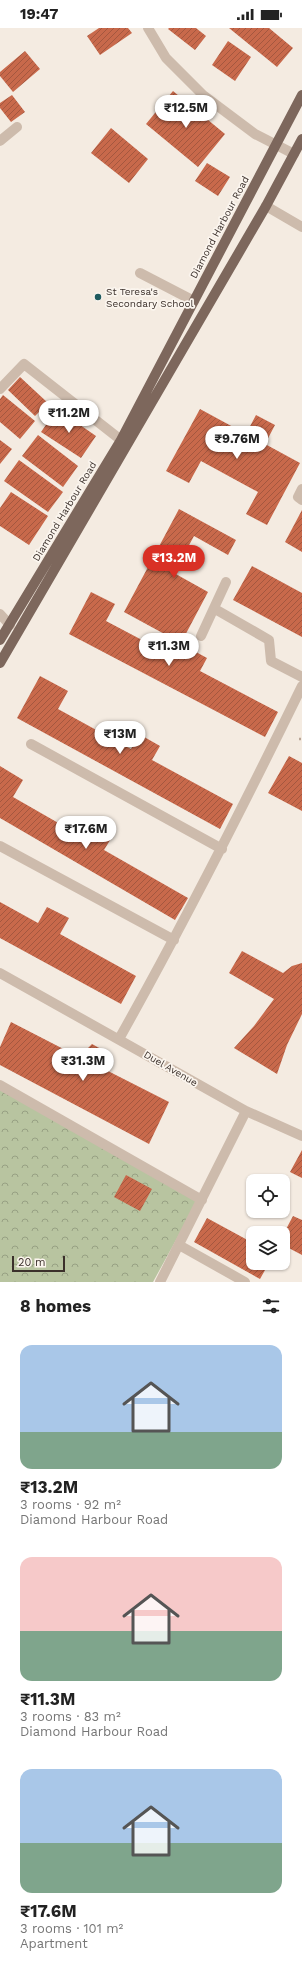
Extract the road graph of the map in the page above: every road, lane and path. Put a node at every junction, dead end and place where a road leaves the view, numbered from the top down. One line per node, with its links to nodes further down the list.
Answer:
1 (148, 28): 6 (street)
2 (302, 95): 6 (main road, Diamond Harbour Road)
3 (17, 127): 5 (street)
4 (302, 139): 7 (main road, Diamond Harbour Road)
5 (0, 141)
6 (276, 144): 7 (street); 11 (main road, Diamond Harbour Road)
7 (294, 154): 8 (main road, Diamond Harbour Road)
8 (266, 206): 9 (street); 22 (main road, Diamond Harbour Road)
9 (302, 227)
10 (140, 273): 11 (street)
11 (194, 301): 13 (main road, Diamond Harbour Road)
12 (0, 389): 13 (street)
13 (121, 440): 19 (main road, Diamond Harbour Road)
14 (302, 489): 15 (street)
15 (302, 500)
16 (226, 582): 17 (street)
17 (214, 609): 20 (street); 23 (street)
18 (0, 614): 19 (street)
19 (10, 625): 21 (main road, Diamond Harbour Road)
20 (201, 636)
21 (0, 640)
22 (0, 664)
23 (302, 677)
24 (302, 686): 27 (street)
25 (31, 744): 27 (street)
26 (0, 846): 28 (street)
27 (222, 848): 28 (street)
28 (174, 940): 30 (street)
29 (0, 973): 30 (street, Duel Avenue)
30 (120, 1039): 32 (street, Duel Avenue)
31 (0, 1085): 34 (street)
32 (246, 1111): 33 (street, Duel Avenue); 34 (street)
33 (302, 1136)
34 (202, 1200): 35 (street)
35 (179, 1245): 36 (street); 37 (street)
36 (160, 1282)
37 (245, 1282)

